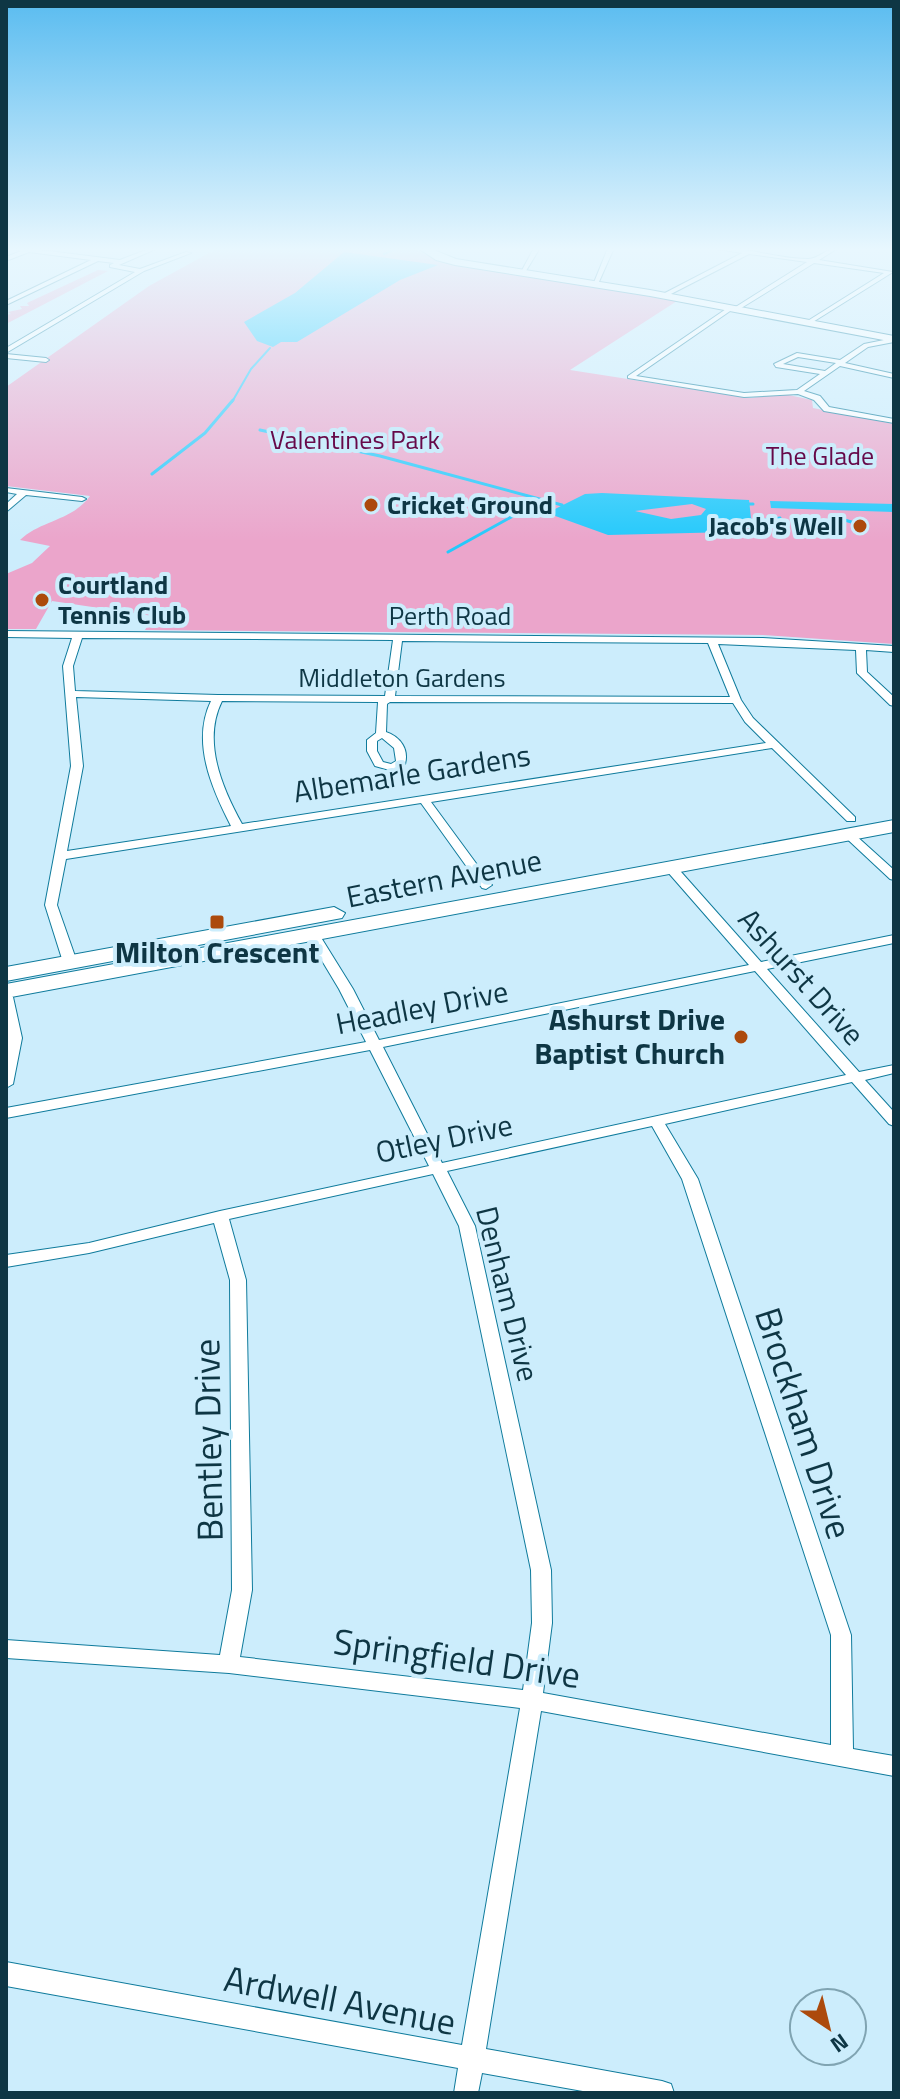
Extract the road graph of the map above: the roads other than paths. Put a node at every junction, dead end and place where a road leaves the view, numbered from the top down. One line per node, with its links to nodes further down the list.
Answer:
1 (677, 346): 8 (street)
2 (861, 346): 5 (street)
3 (6, 353): 4 (street)
4 (46, 360)
5 (840, 363): 6 (street); 6 (street); 7 (street)
6 (827, 373): 8 (street)
7 (894, 376)
8 (799, 392): 9 (street)
9 (894, 421)
10 (6, 490): 11 (street)
11 (24, 492): 12 (street); 13 (street)
12 (82, 499)
13 (6, 509)
14 (6, 634): 15 (street, Perth Road)
15 (78, 635): 16 (street, Perth Road); 20 (street)
16 (398, 637): 17 (street, Perth Road); 22 (street)
17 (712, 641): 18 (street, Perth Road); 23 (street)
18 (861, 647): 19 (street, Perth Road); 24 (street)
19 (894, 649)
20 (69, 694): 21 (street, Middleton Gardens); 32 (street)
21 (218, 698): 22 (street, Middleton Gardens); 30 (street)
22 (387, 700): 23 (street, Middleton Gardens); 25 (street)
23 (736, 700): 26 (street)
24 (894, 703)
25 (381, 734)
26 (772, 745): 27 (street, Albemarle Gardens); 31 (street)
27 (423, 798): 30 (street, Albemarle Gardens); 35 (street)
28 (894, 811): 31 (main road, Eastern Avenue)
29 (894, 826): 31 (main road, Eastern Avenue)
30 (238, 827): 32 (street, Albemarle Gardens)
31 (850, 827): 33 (main road, Eastern Avenue); 34 (street); 35 (main road, Eastern Avenue)
32 (60, 856): 38 (street)
33 (670, 867): 36 (main road, Eastern Avenue); 39 (street, Ashurst Drive)
34 (894, 876)
35 (480, 877): 38 (main road, Eastern Avenue)
36 (312, 934): 41 (main road, Eastern Avenue); 42 (street, Denham Drive)
37 (894, 939): 39 (street, Headley Drive)
38 (70, 962): 40 (main road, Eastern Avenue)
39 (756, 966): 42 (street, Headley Drive); 44 (street, Ashurst Drive)
40 (6, 974)
41 (6, 994): 45 (street)
42 (373, 1045): 46 (street, Headley Drive); 49 (street, Denham Drive)
43 (894, 1069): 44 (street, Otley Drive)
44 (856, 1077): 47 (street, Otley Drive); 48 (street, Ashurst Drive)
45 (6, 1084)
46 (6, 1113)
47 (656, 1121): 49 (street, Otley Drive); 55 (street, Brockham Drive)
48 (894, 1121)
49 (440, 1168): 50 (street, Otley Drive); 54 (street, Denham Drive)
50 (220, 1216): 51 (street, Otley Drive); 53 (street, Bentley Drive)
51 (6, 1261)
52 (6, 1649): 53 (street, Springfield Drive)
53 (229, 1664): 54 (street, Springfield Drive)
54 (532, 1700): 55 (street, Springfield Drive); 58 (street, Denham Drive)
55 (842, 1757): 56 (street, Springfield Drive)
56 (894, 1766)
57 (6, 1974): 58 (street, Ardwell Avenue)
58 (470, 2061): 59 (street, Denham Drive); 60 (street, Ardwell Avenue)
59 (466, 2093)
60 (662, 2093)

